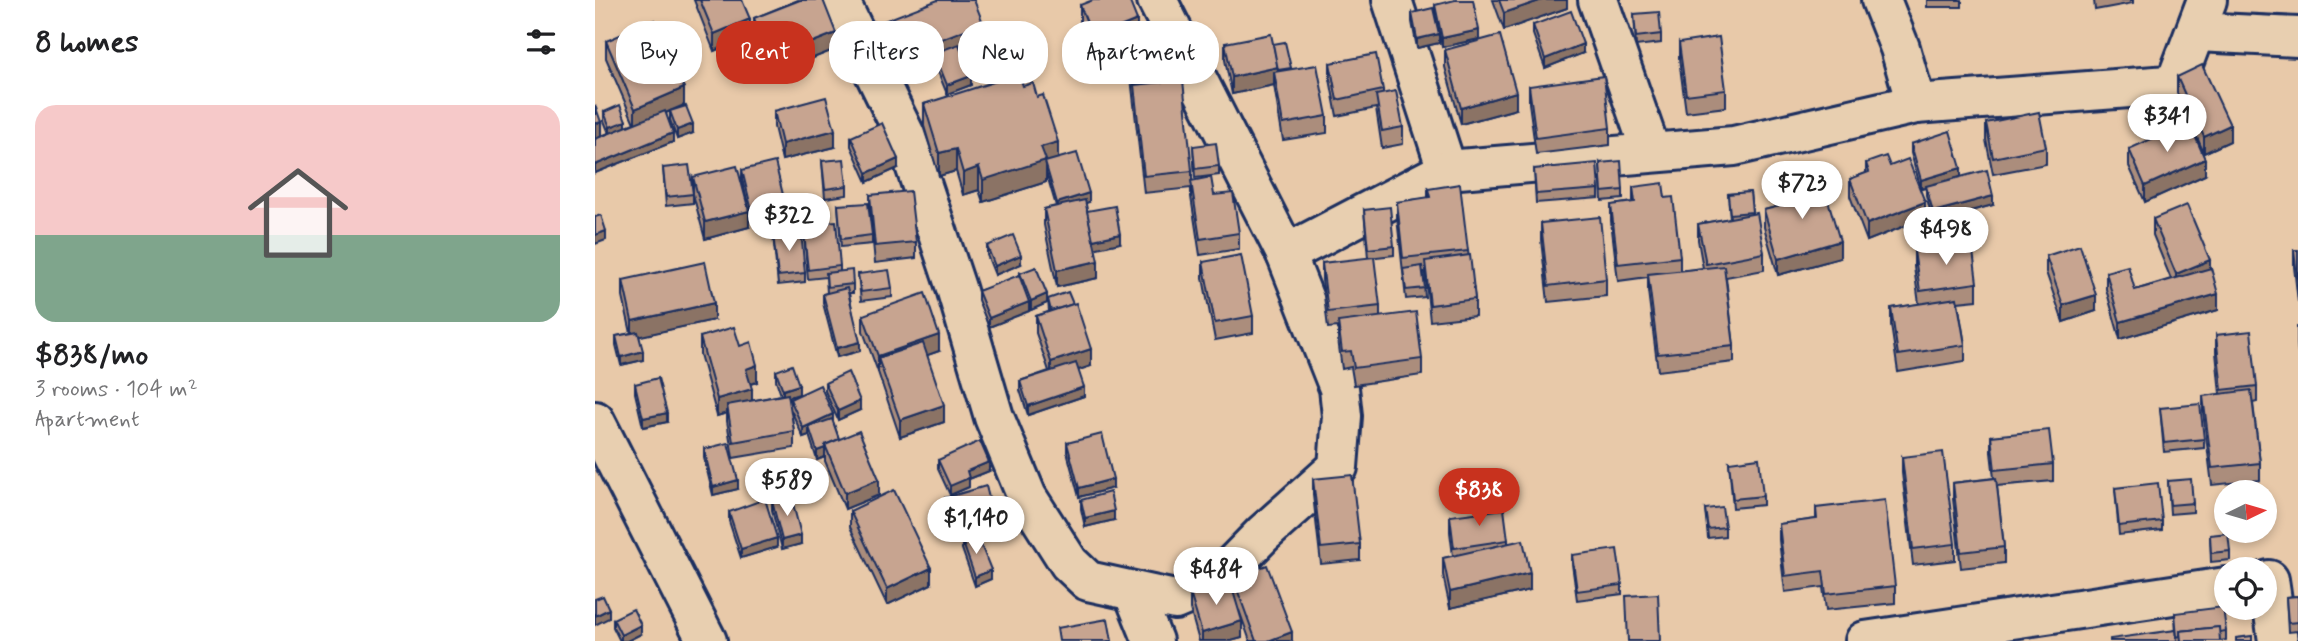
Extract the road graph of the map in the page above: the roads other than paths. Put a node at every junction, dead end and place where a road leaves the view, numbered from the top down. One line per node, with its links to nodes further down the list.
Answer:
1 (839, 0): 14 (street)
2 (1157, 0): 11 (street)
3 (1392, 0): 10 (street)
4 (1598, 0): 9 (street)
5 (1881, 0): 8 (street)
6 (2202, 16): 7 (street); 8 (street)
7 (2298, 37)
8 (1916, 104): 9 (street)
9 (1651, 152): 10 (street)
10 (1447, 170): 11 (street)
11 (1286, 254): 14 (street)
12 (598, 434): 16 (street)
13 (2214, 589): 18 (street)
14 (1134, 594): 17 (street)
15 (2277, 620): 19 (street)
16 (707, 641)
17 (1153, 641)
18 (1865, 641)
19 (2277, 641)

